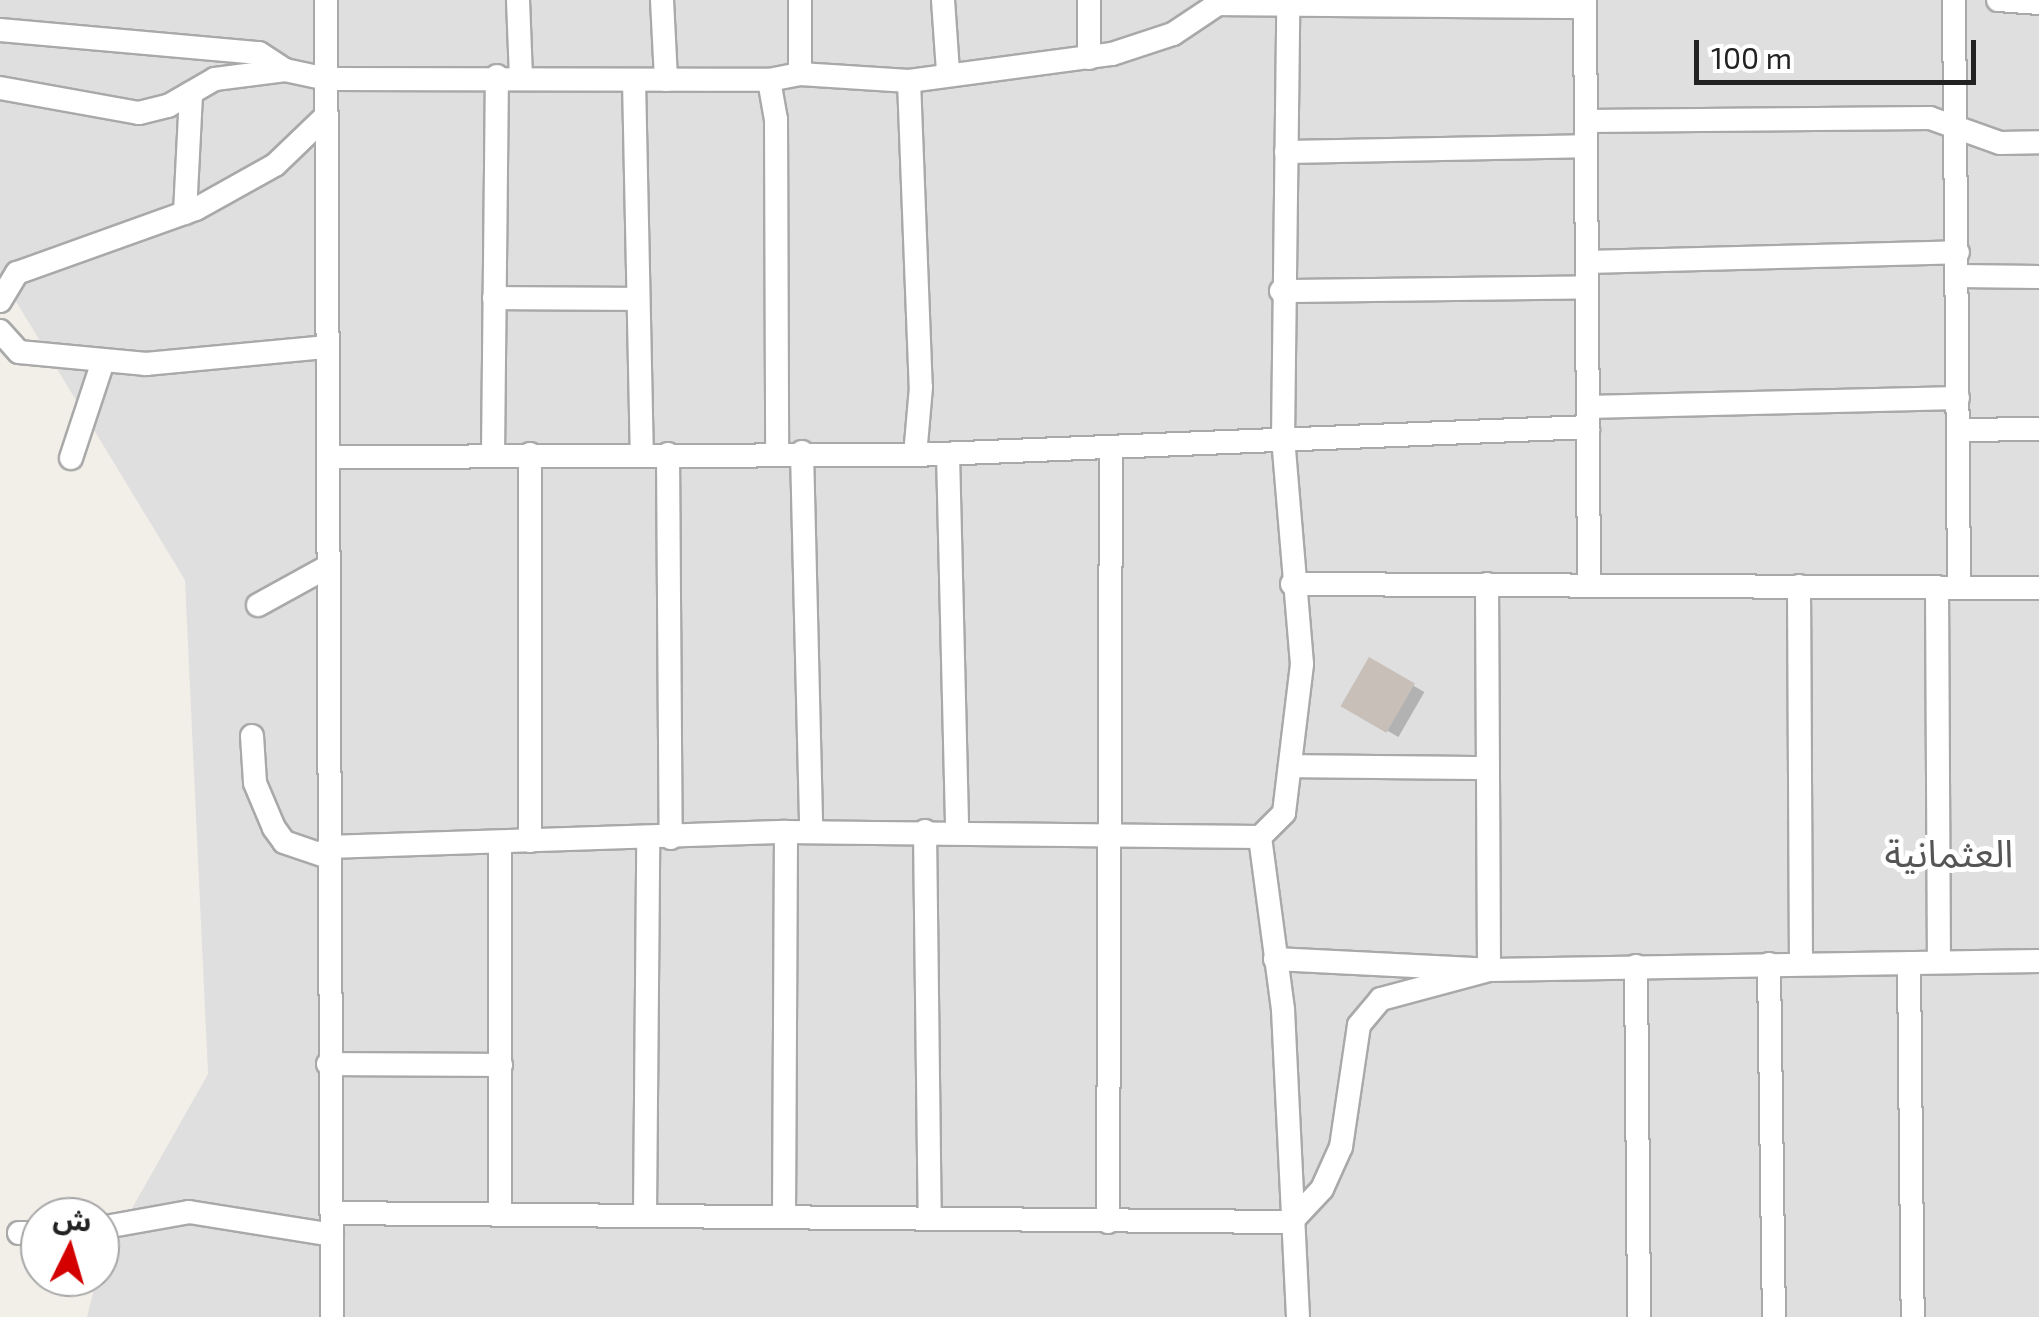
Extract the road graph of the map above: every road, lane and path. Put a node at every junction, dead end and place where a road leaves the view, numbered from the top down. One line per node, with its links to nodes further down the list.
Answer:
1 (326, 0): 20 (street)
2 (518, 0): 19 (street)
3 (662, 0): 22 (street)
4 (800, 0): 17 (street)
5 (943, 0): 16 (street)
6 (1089, 0): 14 (street)
7 (1954, 0): 29 (street)
8 (1998, 0): 12 (street)
9 (1223, 2): 10 (street); 14 (street)
10 (1288, 3): 11 (street); 32 (street)
11 (1585, 3): 28 (street)
12 (2039, 3)
13 (0, 30): 15 (street)
14 (1090, 58): 16 (street)
15 (285, 70): 20 (street); 26 (street)
16 (948, 71): 24 (street)
17 (800, 74): 23 (street); 24 (street)
18 (497, 76): 19 (street); 20 (street); 39 (street)
19 (521, 77): 21 (street)
20 (327, 79): 27 (street)
21 (634, 80): 22 (street); 40 (street)
22 (666, 80): 23 (street)
23 (769, 80): 51 (street)
24 (909, 81): 58 (street)
25 (0, 88): 26 (street)
26 (191, 94): 33 (street)
27 (327, 115): 33 (street); 43 (street)
28 (1586, 121): 29 (street); 31 (street)
29 (1958, 128): 30 (street); 35 (street)
30 (2039, 142)
31 (1586, 146): 32 (street); 34 (street)
32 (1286, 152): 38 (street)
33 (184, 213): 41 (street)
34 (1586, 262): 35 (street); 37 (street)
35 (1958, 264): 36 (street); 45 (street)
36 (2039, 277)
37 (1587, 287): 38 (street); 46 (street)
38 (1281, 291): 49 (street)
39 (494, 298): 40 (street); 53 (street)
40 (638, 299): 55 (street)
41 (0, 301)
42 (0, 330): 44 (street)
43 (327, 347): 44 (street); 59 (street)
44 (103, 361): 60 (street)
45 (1958, 398): 46 (street); 48 (street)
46 (1588, 417): 49 (street); 64 (street)
47 (2039, 428): 48 (street)
48 (1958, 430): 66 (street)
49 (1283, 440): 50 (street); 62 (street)
50 (1110, 447): 57 (street); 74 (street)
51 (777, 452): 52 (street); 56 (street)
52 (802, 452): 58 (street); 76 (street)
53 (492, 454): 54 (street); 59 (street)
54 (530, 454): 55 (street); 79 (street)
55 (642, 454): 56 (street)
56 (668, 454): 78 (street)
57 (948, 454): 58 (street); 73 (street)
58 (915, 456)
59 (328, 457): 61 (street)
60 (71, 458)
61 (327, 568): 68 (street); 81 (street)
62 (1292, 584): 63 (street); 70 (street)
63 (1487, 584): 64 (street); 71 (street)
64 (1589, 584): 65 (street)
65 (1799, 586): 66 (street); 87 (street)
66 (1948, 587): 67 (street); 84 (street)
67 (2039, 588)
68 (258, 604)
69 (252, 736): 81 (street)
70 (1291, 766): 71 (street); 77 (street)
71 (1488, 768): 89 (street)
72 (925, 831): 73 (street); 76 (street); 95 (street)
73 (957, 831): 74 (street)
74 (1110, 831): 77 (street); 96 (street)
75 (786, 832): 76 (street); 78 (street); 94 (street)
76 (811, 832)
77 (1260, 836): 82 (street)
78 (660, 838): 79 (street); 93 (street)
79 (530, 841): 80 (street)
80 (500, 844): 81 (street); 91 (street)
81 (328, 852): 90 (street)
82 (1275, 960): 89 (street); 97 (street)
83 (2039, 961): 84 (street)
84 (1939, 962): 85 (street)
85 (1909, 963): 87 (street); 104 (street)
86 (1769, 964): 87 (street); 88 (street); 103 (street)
87 (1801, 964)
88 (1636, 966): 89 (street); 102 (street)
89 (1489, 970): 97 (street)
90 (328, 1064): 91 (street); 99 (street)
91 (501, 1065): 92 (street)
92 (500, 1211): 93 (street); 99 (street)
93 (645, 1214): 94 (street)
94 (784, 1216): 95 (street)
95 (930, 1219): 96 (street)
96 (1108, 1222): 97 (street)
97 (1291, 1222): 101 (street)
98 (120, 1224): 99 (street)
99 (332, 1224): 100 (street)
100 (332, 1317)
101 (1298, 1317)
102 (1639, 1317)
103 (1774, 1317)
104 (1913, 1317)

